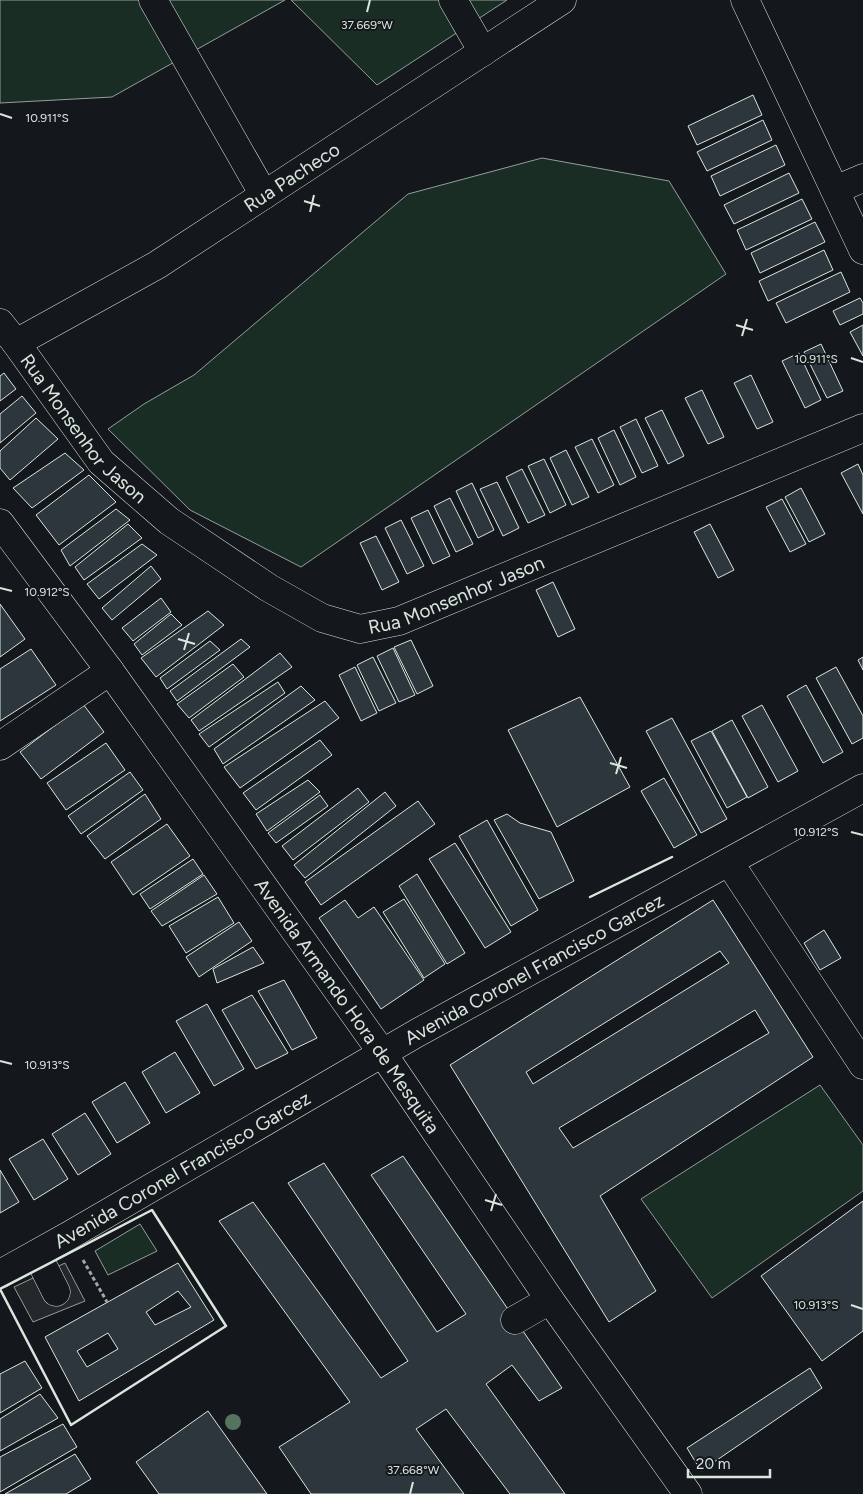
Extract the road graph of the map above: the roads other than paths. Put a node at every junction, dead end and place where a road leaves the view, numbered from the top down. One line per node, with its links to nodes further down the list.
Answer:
1 (153, 0): 8 (street)
2 (453, 0): 5 (street)
3 (562, 0): 5 (street, Rua Pacheco)
4 (745, 0): 7 (street)
5 (483, 52): 8 (street, Rua Pacheco)
6 (863, 178): 7 (street)
7 (835, 190): 9 (street)
8 (264, 195): 10 (street, Rua Pacheco)
9 (863, 250)
10 (8, 333): 11 (street, Rua Monsenhor Jason)
11 (863, 428)
12 (0, 524): 13 (street, Avenida Armando Hora de Mesquita)
13 (110, 671): 14 (street); 17 (street, Avenida Armando Hora de Mesquita)
14 (0, 746)
15 (863, 788): 16 (street, Avenida Coronel Francisco Garcez)
16 (729, 862): 17 (street, Avenida Coronel Francisco Garcez); 18 (street)
17 (383, 1054): 19 (street, Avenida Coronel Francisco Garcez); 22 (street, Avenida Armando Hora de Mesquita)
18 (863, 1065)
19 (37, 1254): 20 (street, Avenida Coronel Francisco Garcez); 21 (street)
20 (0, 1274)
21 (56, 1292)
22 (550, 1300): 23 (street); 24 (street, Avenida Armando Hora de Mesquita)
23 (515, 1320)
24 (688, 1494)

